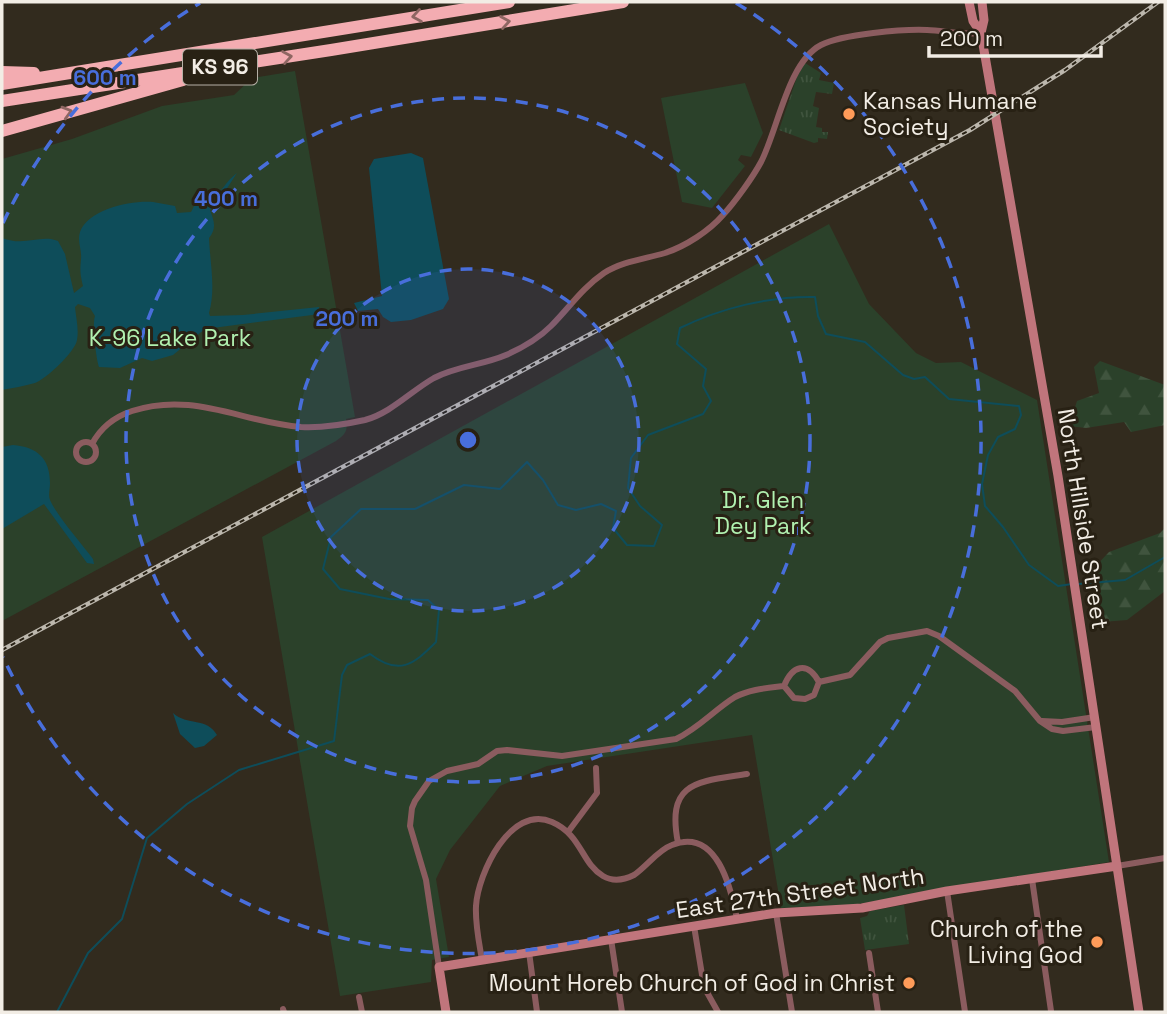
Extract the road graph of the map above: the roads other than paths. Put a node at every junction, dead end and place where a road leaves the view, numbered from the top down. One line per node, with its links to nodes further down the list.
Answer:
1 (509, 2): 7 (highway, KS 96, one-way to 7)
2 (623, 2): 6 (highway, KS 96, one-way to 2)
3 (969, 2): 5 (main road, North Hillside Street)
4 (982, 2): 5 (main road, North Hillside Street)
5 (981, 33): 10 (street); 13 (main road, North Hillside Street)
6 (257, 62): 8 (highway, KS 96); 9 (highway, one-way to 6)
7 (2, 75)
8 (2, 101)
9 (2, 131)
10 (92, 444)
11 (819, 682): 12 (street); 12 (street); 13 (street)
12 (784, 686): 29 (street)
13 (1096, 722): 19 (main road, North Hillside Street)
14 (596, 768): 16 (street)
15 (747, 775): 17 (street)
16 (568, 832): 17 (street); 28 (street)
17 (678, 843): 23 (street)
18 (1165, 858): 19 (street, East 27th Street North)
19 (1117, 866): 20 (main road, East 27th Street North); 40 (main road, North Hillside Street)
20 (1032, 878): 21 (main road, East 27th Street North); 31 (street)
21 (947, 891): 22 (main road, East 27th Street North); 39 (street)
22 (776, 913): 23 (main road, East 27th Street North); 37 (street)
23 (737, 919): 24 (main road, East 27th Street North)
24 (694, 926): 25 (main road, East 27th Street North); 36 (street)
25 (611, 939): 26 (main road, East 27th Street North); 35 (street)
26 (528, 953): 28 (main road, East 27th Street North); 34 (street)
27 (869, 953): 38 (street)
28 (482, 960): 29 (main road, East 27th Street North)
29 (439, 967): 33 (main road)
30 (359, 997): 32 (street)
31 (1051, 1011)
32 (362, 1012)
33 (446, 1012)
34 (537, 1012)
35 (622, 1012)
36 (718, 1012)
37 (792, 1012)
38 (878, 1012)
39 (965, 1012)
40 (1139, 1012)

